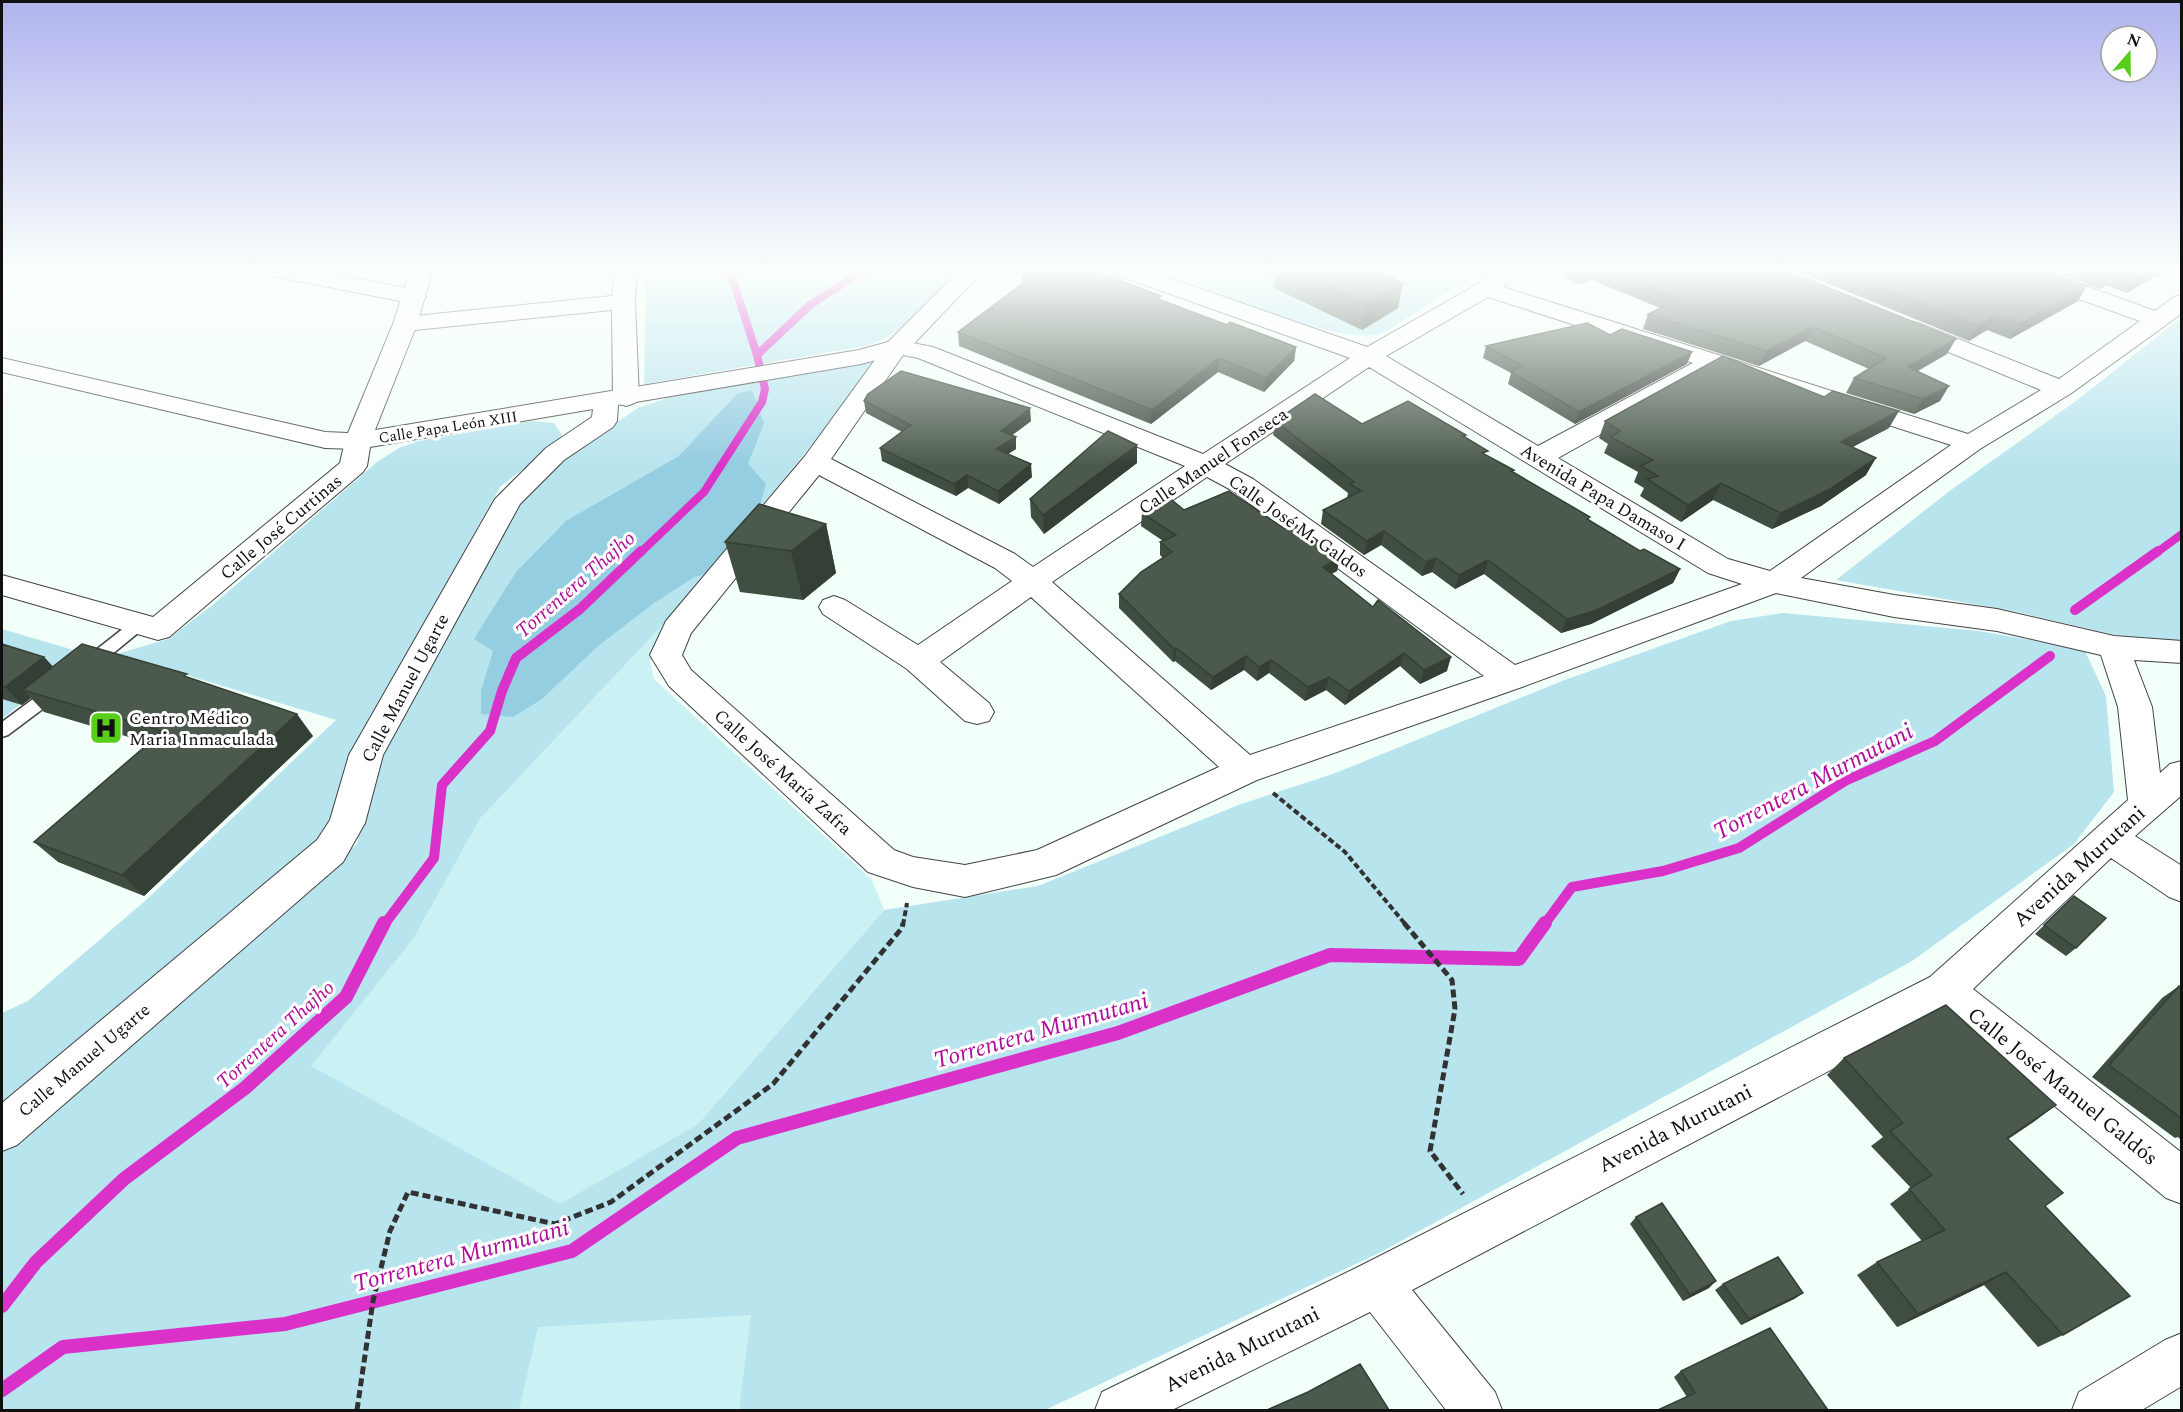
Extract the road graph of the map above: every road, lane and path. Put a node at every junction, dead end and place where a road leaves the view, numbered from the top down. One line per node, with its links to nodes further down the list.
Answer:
1 (401, 334): 15 (street, Calle José Curtinas)
2 (620, 334): 14 (street, Calle Manuel Ugarte)
3 (910, 334): 9 (street)
4 (1306, 334): 10 (street, Avenida Papa Damaso I)
5 (1404, 334): 10 (street, Calle Manuel Fonseca)
6 (1647, 334): 11 (street)
7 (1926, 334): 13 (street)
8 (2138, 334): 13 (street, Calle José María Zafra)
9 (897, 347): 14 (street, Calle Papa León XIII); 18 (street); 19 (street, Calle José M. Galdos)
10 (1369, 356): 17 (street, Avenida Papa Damaso I); 19 (street, Calle Manuel Fonseca)
11 (1714, 361): 16 (street); 17 (street)
12 (2, 365): 15 (street, Calle Papa León XIII)
13 (2061, 389): 16 (street, Calle José María Zafra)
14 (615, 399): 15 (street, Calle Papa León XIII); 38 (street, Calle Manuel Ugarte)
15 (358, 441): 24 (street, Calle José Curtinas)
16 (1971, 443): 21 (street, Calle José María Zafra)
17 (1537, 458): 21 (street, Avenida Papa Damaso I)
18 (815, 462): 20 (street); 35 (street, Calle José María Zafra)
19 (1208, 466): 20 (street, Calle Manuel Fonseca); 28 (street, Calle José M. Galdos)
20 (1032, 581): 27 (street, Calle Manuel Fonseca); 31 (street)
21 (1774, 583): 25 (street, Avenida Papa Damaso I); 28 (street, Calle José María Zafra)
22 (2, 585): 24 (street)
23 (834, 607): 27 (street)
24 (148, 627): 30 (lane)
25 (2114, 647): 26 (street, Avenida Papa Damaso I); 33 (street)
26 (2181, 652)
27 (918, 661): 29 (street)
28 (1511, 679): 31 (street, Calle José María Zafra)
29 (977, 712)
30 (2, 731)
31 (1245, 770): 35 (street, Calle José María Zafra); 40 (path)
32 (2181, 774): 33 (street, Avenida Murutani)
33 (2146, 806): 34 (street, Avenida Murutani)
34 (2109, 838): 36 (street); 37 (street, Avenida Murutani)
35 (913, 872): 43 (path)
36 (2181, 886)
37 (1944, 990): 39 (street, Calle José Manuel Galdós); 40 (street, Avenida Murutani)
38 (2, 1130)
39 (2181, 1182)
40 (1487, 1226): 41 (street, Avenida Murutani)
41 (1377, 1283): 44 (street, Avenida Murutani); 45 (street)
42 (2181, 1357): 46 (street)
43 (357, 1410)
44 (1120, 1410)
45 (1477, 1410)
46 (2097, 1410)

